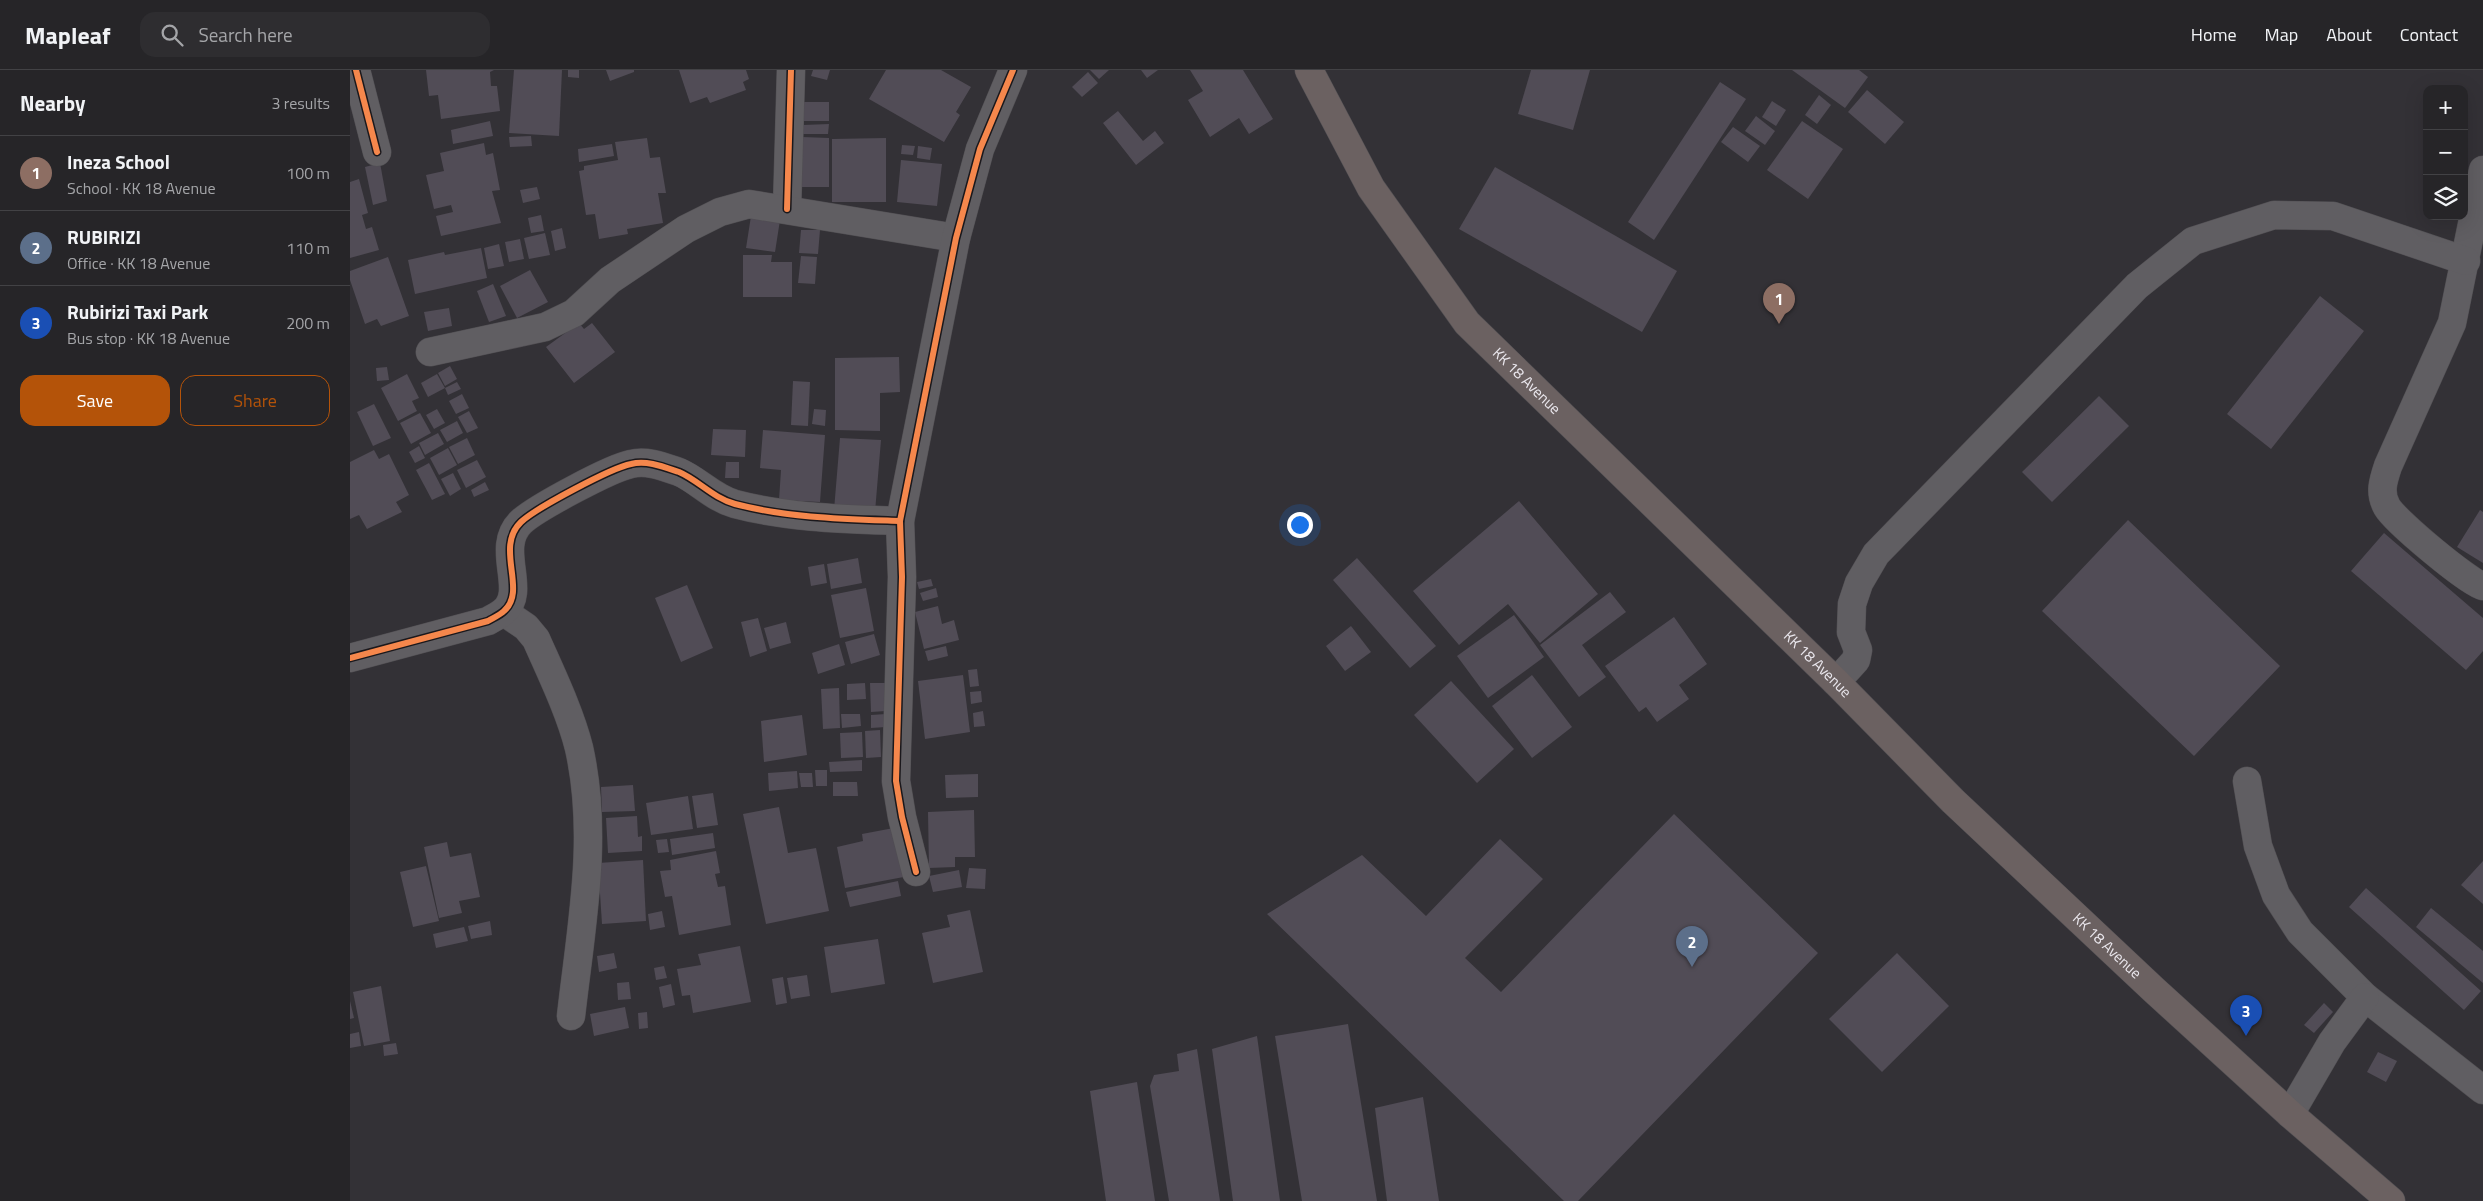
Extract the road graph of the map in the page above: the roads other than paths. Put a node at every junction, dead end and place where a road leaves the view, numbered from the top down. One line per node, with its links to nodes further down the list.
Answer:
1 (356, 70): 5 (street)
2 (792, 70): 7 (street)
3 (1012, 70): 8 (street)
4 (1309, 70): 15 (main road, KK 18 Avenue)
5 (377, 152)
6 (2483, 170): 9 (street)
7 (788, 209): 8 (street); 10 (street)
8 (956, 238): 11 (street)
9 (2466, 261): 12 (street); 15 (street)
10 (430, 352)
11 (900, 521): 13 (street); 17 (street)
12 (2483, 586)
13 (504, 612): 14 (street); 19 (street)
14 (350, 658)
15 (1836, 682): 21 (main road, KK 18 Avenue)
16 (2247, 781): 18 (street)
17 (916, 872)
18 (2365, 997): 20 (street); 21 (street)
19 (571, 1016)
20 (2483, 1090)
21 (2290, 1114): 22 (main road, KK 18 Avenue)
22 (2391, 1201)

